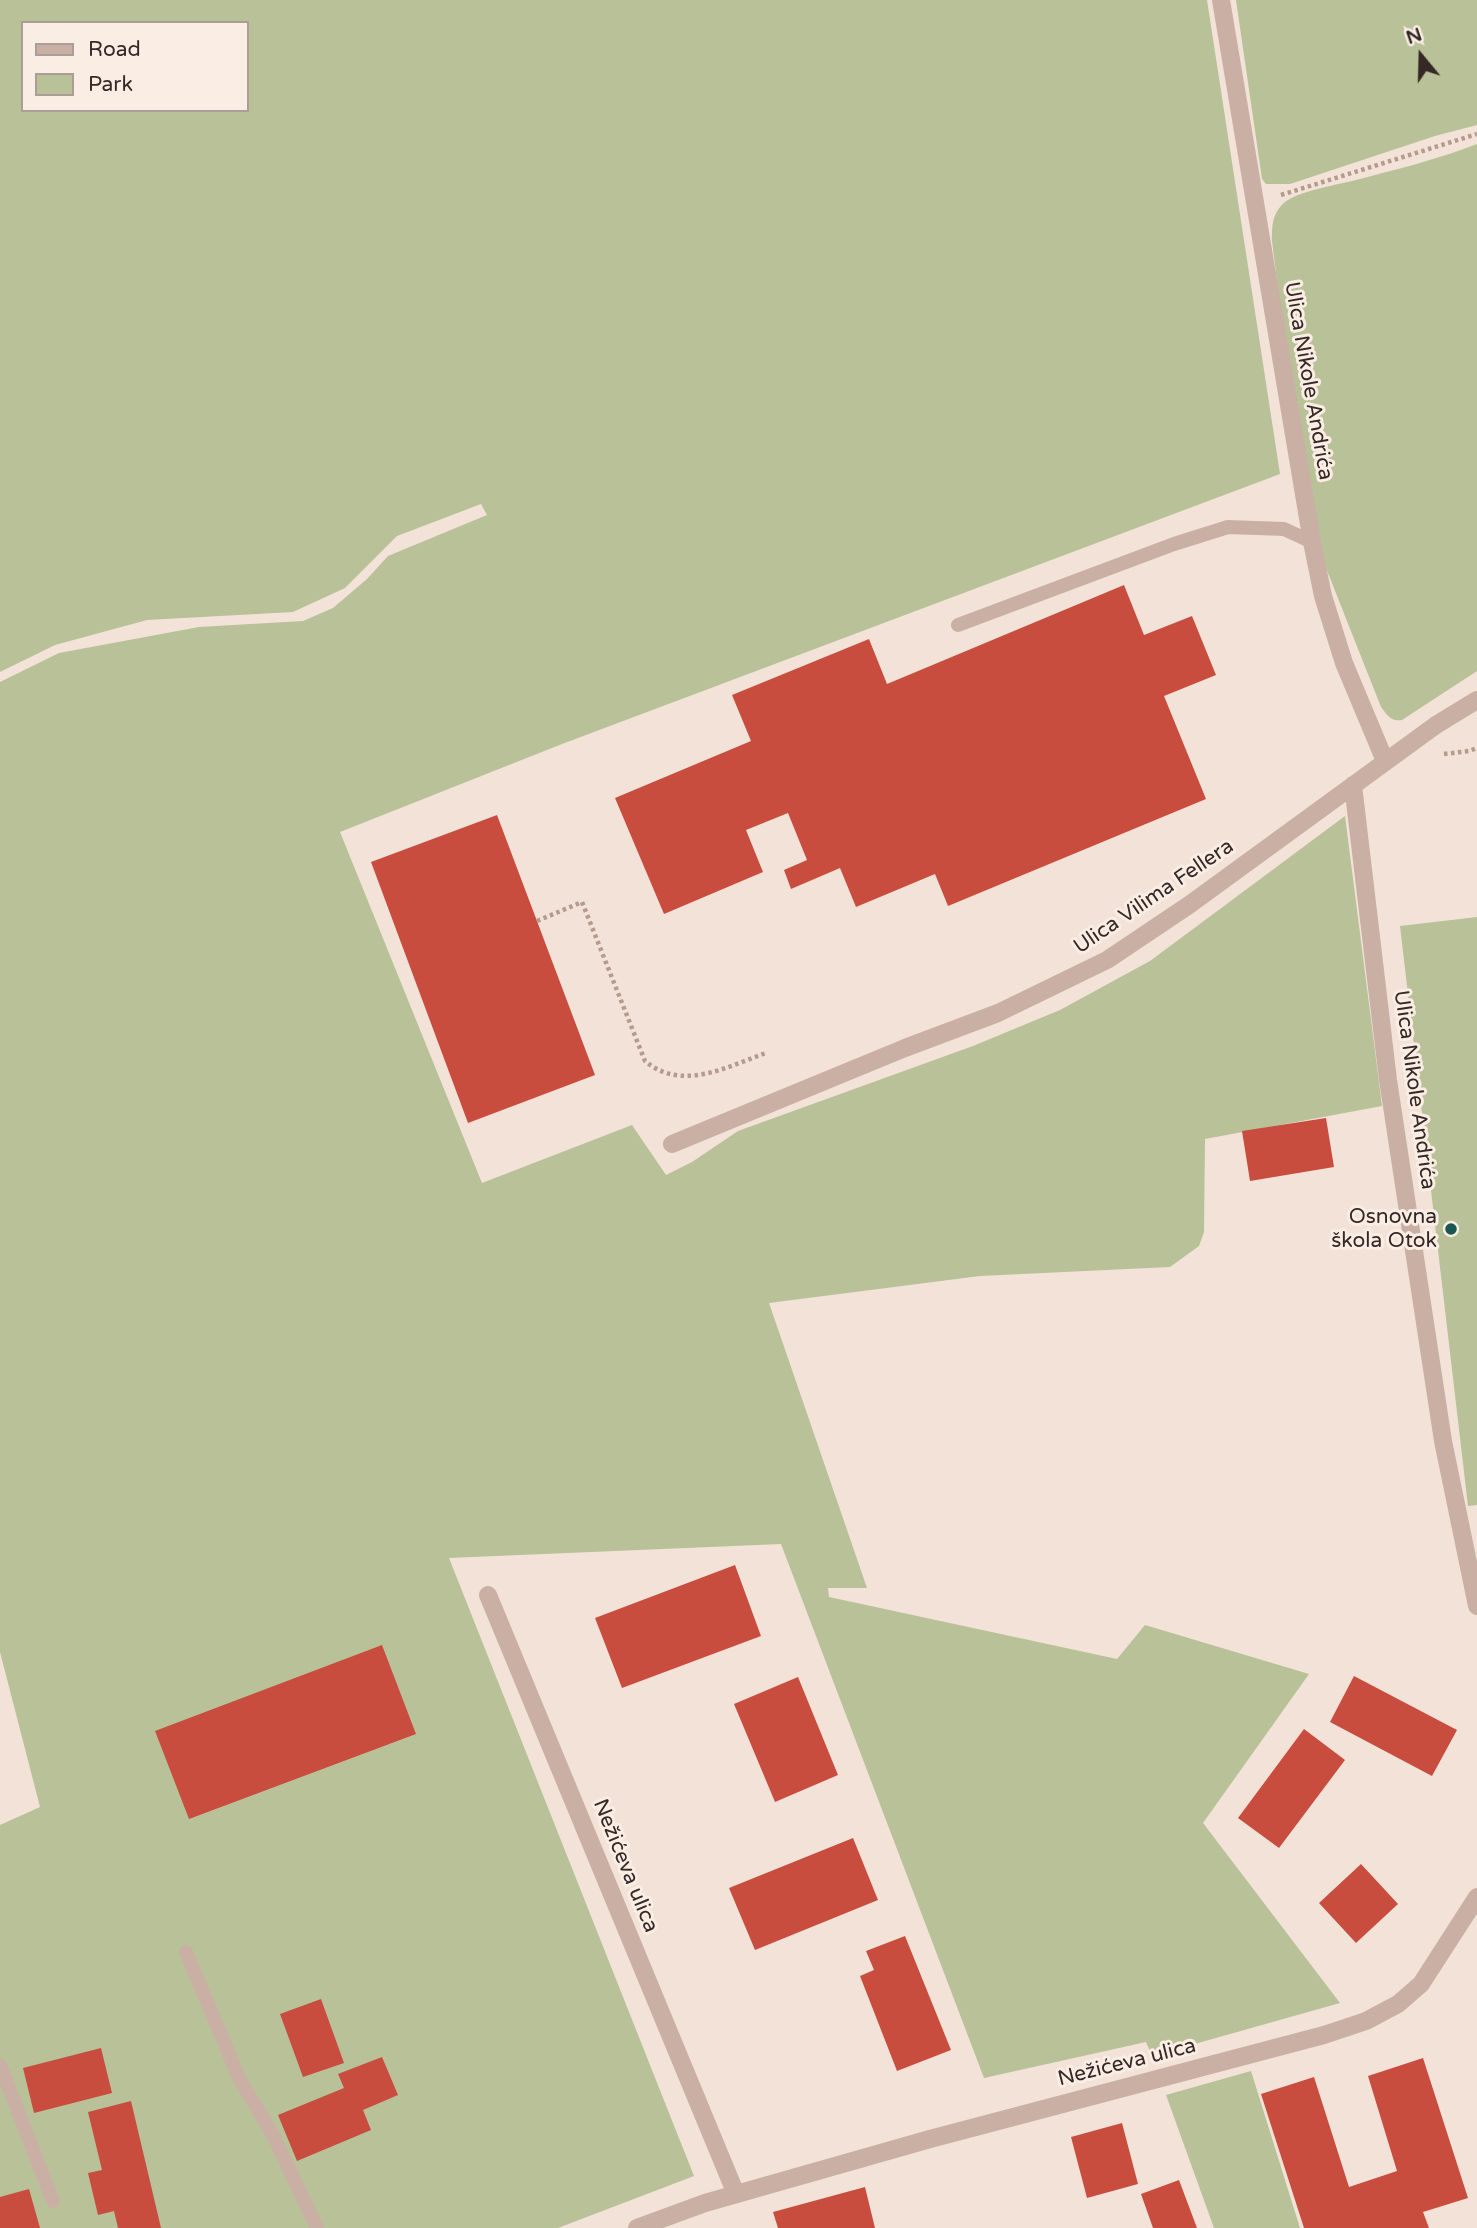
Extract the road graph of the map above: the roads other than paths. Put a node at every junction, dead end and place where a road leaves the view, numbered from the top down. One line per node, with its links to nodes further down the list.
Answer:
1 (1222, 0): 2 (street, Ulica Nikole Andrića)
2 (1312, 542): 3 (lane); 5 (street, Ulica Nikole Andrića)
3 (958, 625)
4 (1477, 700): 5 (street, Ulica Vilima Fellera)
5 (1385, 761): 6 (street, Ulica Vilima Fellera)
6 (1353, 785): 7 (street, Ulica Vilima Fellera); 9 (street, Ulica Nikole Andrića)
7 (672, 1144)
8 (488, 1595): 13 (street, Nežićeva ulica)
9 (1477, 1606)
10 (1477, 1897): 13 (street, Nežićeva ulica)
11 (186, 1952): 15 (lane)
12 (0, 2065): 14 (lane)
13 (736, 2194): 16 (street, Nežićeva ulica)
14 (54, 2201)
15 (317, 2228)
16 (637, 2228)

